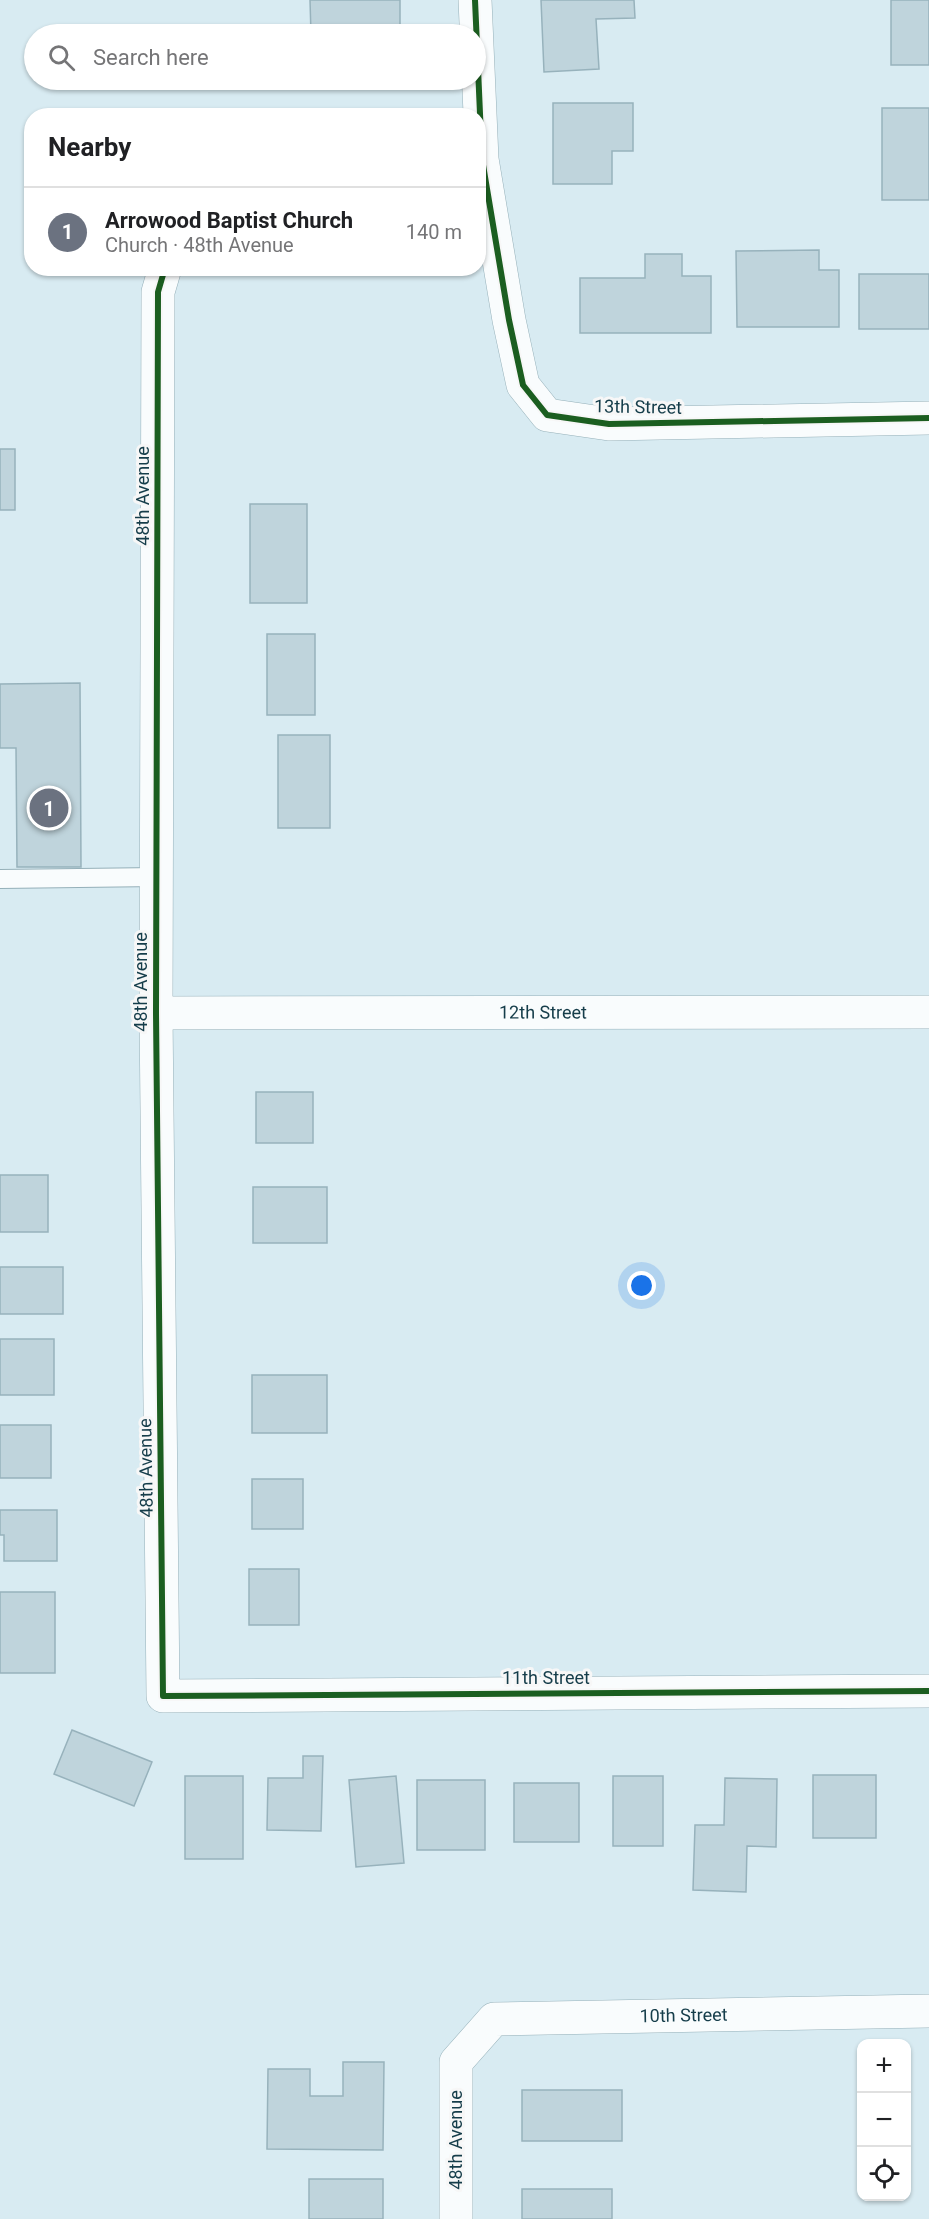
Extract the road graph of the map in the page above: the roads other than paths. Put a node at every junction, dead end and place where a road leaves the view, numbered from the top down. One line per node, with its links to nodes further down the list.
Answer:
1 (475, 0): 2 (street)
2 (476, 24)
3 (478, 90): 4 (street)
4 (478, 108)
5 (486, 193): 7 (street, 13th Street)
6 (163, 276): 8 (street, 48th Avenue)
7 (929, 418)
8 (157, 877): 9 (lane); 10 (street, 48th Avenue)
9 (0, 879)
10 (156, 1012): 11 (street, 12th Street); 13 (street, 48th Avenue)
11 (929, 1012)
12 (929, 1691): 13 (street, 11th Street)
13 (163, 1695)
14 (929, 2011): 15 (street, 10th Street)
15 (456, 2061): 16 (street, 48th Avenue)
16 (456, 2219)

